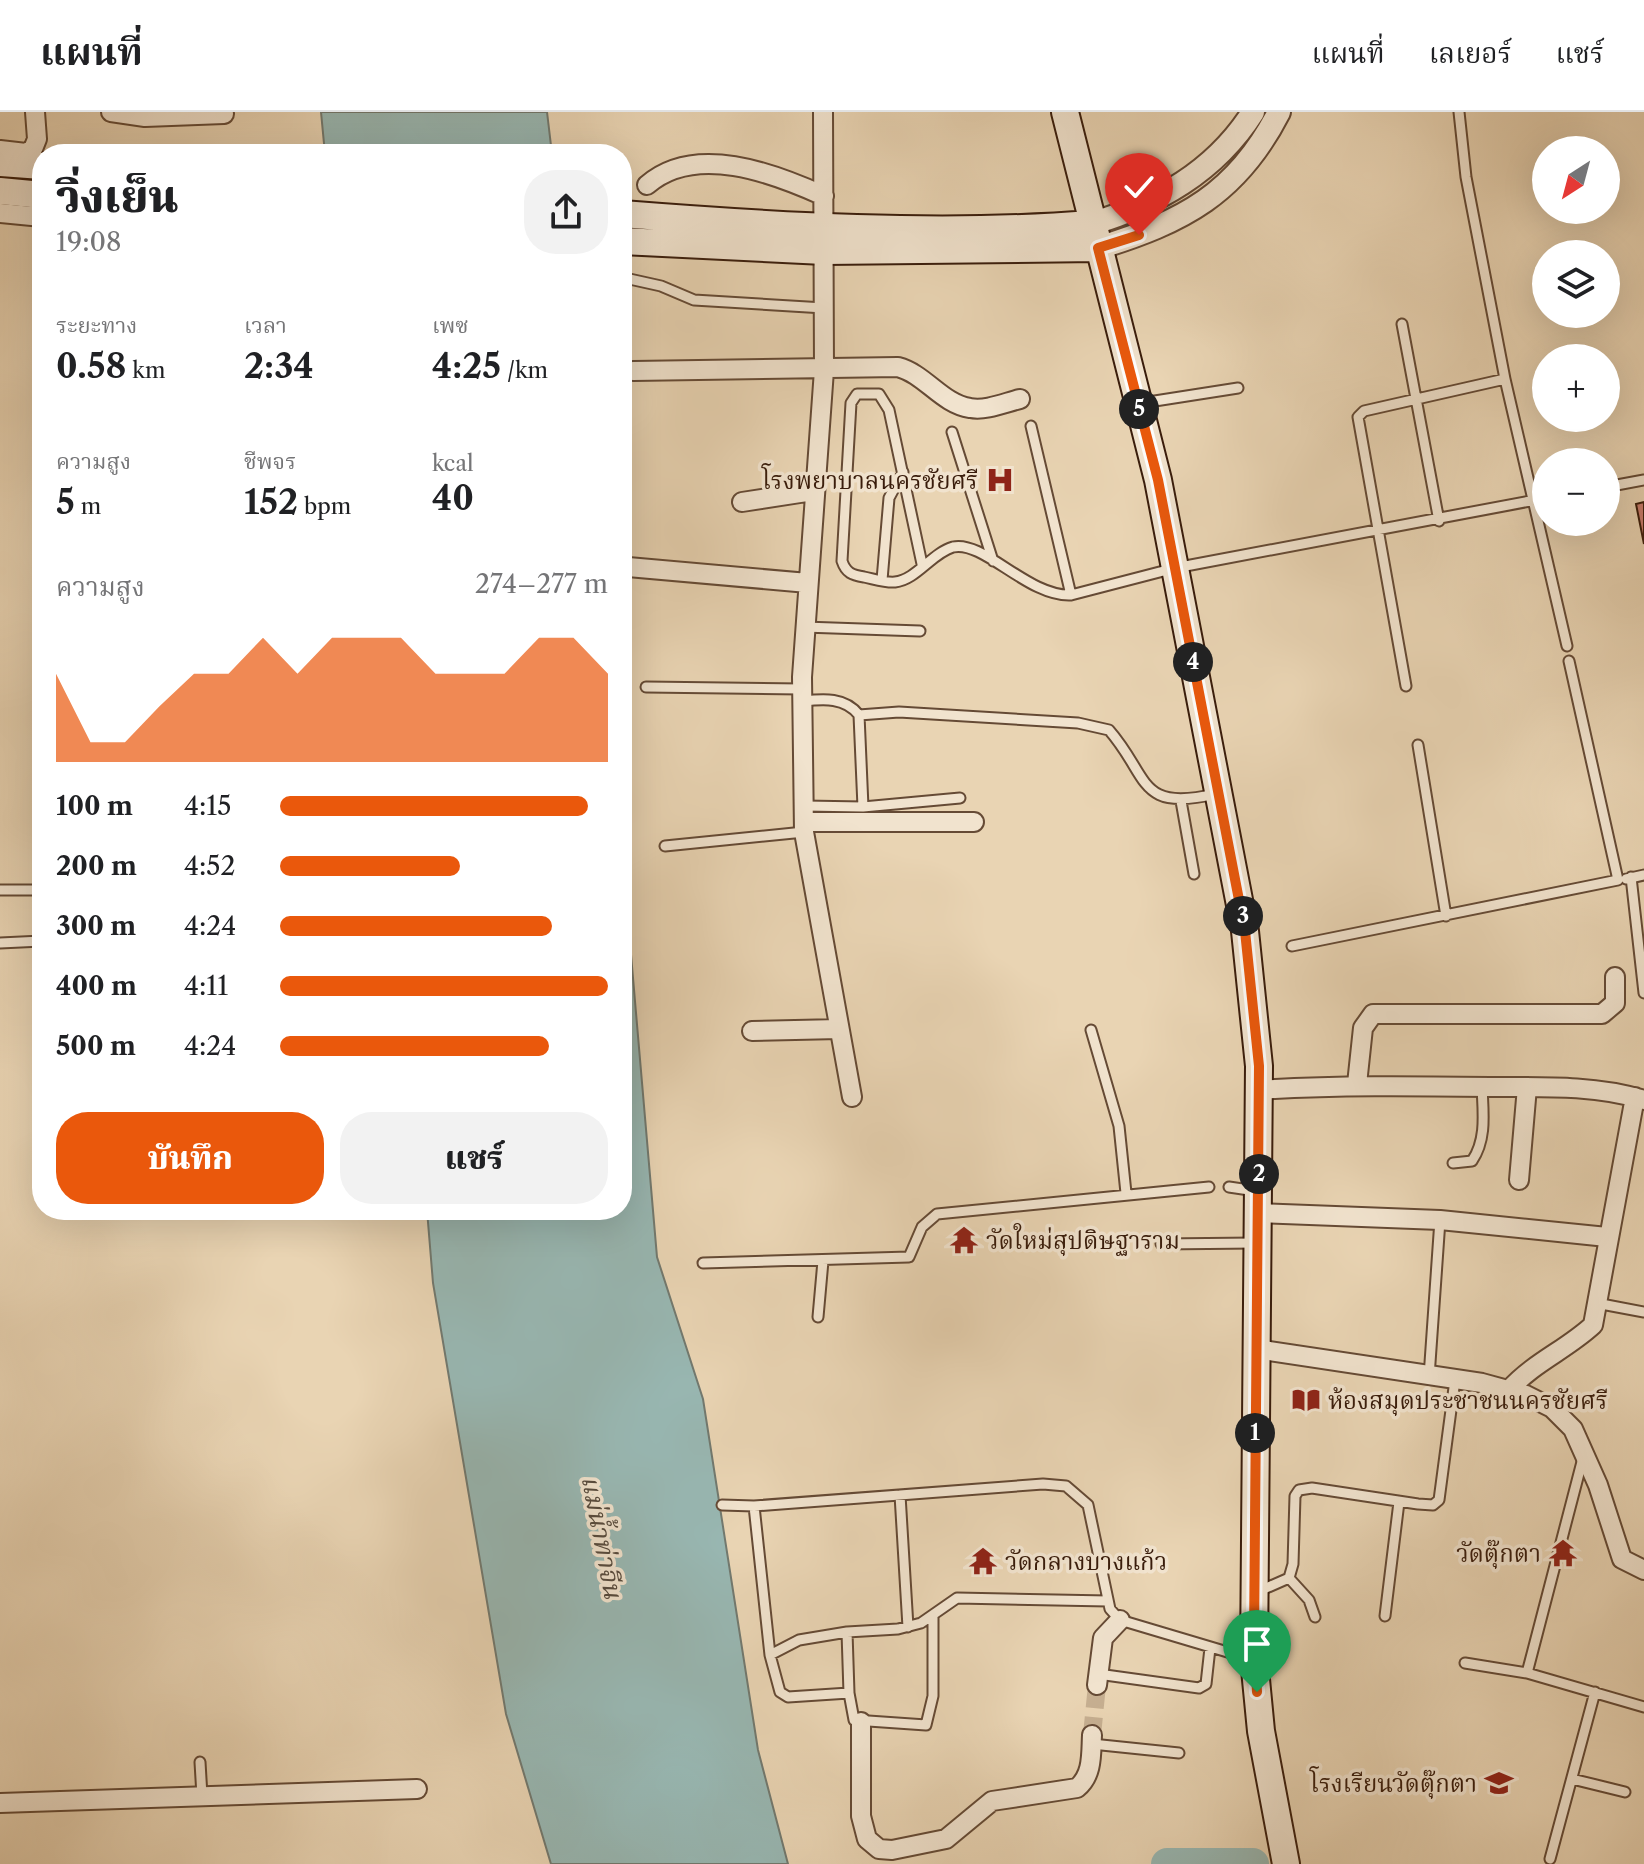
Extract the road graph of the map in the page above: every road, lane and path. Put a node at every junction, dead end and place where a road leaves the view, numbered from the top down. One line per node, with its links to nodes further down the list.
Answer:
1 (35, 112): 9 (street)
2 (111, 112): 8 (street)
3 (823, 112): 17 (street)
4 (1065, 112): 21 (main road)
5 (1253, 112): 21 (street)
6 (1279, 112): 21 (street)
7 (1459, 112): 29 (lane)
8 (224, 114)
9 (35, 144)
10 (0, 150): 11 (street)
11 (32, 150)
12 (0, 163): 13 (main road)
13 (32, 165)
14 (647, 185): 17 (street)
15 (0, 191): 16 (main road)
16 (32, 194)
17 (824, 196): 22 (street)
18 (0, 213): 20 (street)
19 (632, 215): 22 (main road)
20 (32, 216)
21 (1094, 236): 22 (main road); 33 (main road)
22 (824, 238): 23 (main road); 25 (street)
23 (632, 242)
24 (632, 280): 25 (lane)
25 (824, 308): 27 (street)
26 (1402, 324): 32 (lane)
27 (824, 370): 28 (street); 31 (street); 39 (street)
28 (633, 371)
29 (1505, 379): 32 (lane); 40 (lane)
30 (1238, 388): 33 (lane)
31 (1020, 399)
32 (1417, 400): 42 (lane); 43 (lane)
33 (1138, 404): 48 (main road)
34 (1031, 426): 51 (lane)
35 (952, 432): 45 (lane)
36 (903, 472): 46 (lane); 49 (lane); 49 (lane)
37 (1644, 480): 38 (lane)
38 (1620, 484)
39 (813, 491): 41 (street); 50 (street)
40 (1532, 501): 42 (lane)
41 (742, 502)
42 (1439, 521): 43 (lane)
43 (1377, 531): 48 (lane); 56 (lane)
44 (1540, 536): 54 (lane)
45 (993, 561): 46 (lane); 51 (lane)
46 (922, 564): 49 (lane)
47 (632, 567): 50 (street)
48 (1175, 568): 51 (lane); 61 (main road)
49 (882, 580)
50 (808, 583): 52 (street)
51 (1071, 595)
52 (804, 627): 53 (lane); 58 (street)
53 (920, 631)
54 (1567, 646)
55 (1569, 661): 71 (lane)
56 (1406, 686)
57 (646, 687): 58 (lane)
58 (802, 695): 59 (lane); 65 (street)
59 (859, 715): 63 (lane); 64 (lane)
60 (1418, 745): 74 (lane)
61 (1218, 793): 63 (lane); 86 (main road)
62 (960, 798): 64 (lane)
63 (1181, 801): 68 (lane)
64 (863, 807): 65 (lane)
65 (804, 820): 66 (street); 67 (lane); 80 (street)
66 (974, 822)
67 (665, 846)
68 (1194, 874)
69 (1644, 875): 70 (lane)
70 (1631, 877): 71 (lane); 79 (lane)
71 (1618, 880): 74 (lane)
72 (0, 890): 73 (lane)
73 (32, 890)
74 (1446, 916): 77 (lane)
75 (32, 941): 76 (lane)
76 (0, 943)
77 (1292, 946)
78 (1615, 977): 83 (street)
79 (1644, 993)
80 (839, 1029): 82 (street); 87 (street)
81 (1091, 1030): 93 (lane)
82 (752, 1031)
83 (1357, 1084): 84 (street); 86 (street)
84 (1482, 1087): 85 (street); 89 (lane)
85 (1527, 1087): 88 (street); 90 (street)
86 (1258, 1090): 94 (main road)
87 (852, 1097)
88 (1639, 1099): 96 (street)
89 (1453, 1163)
90 (1519, 1180)
91 (1209, 1187): 93 (lane)
92 (1229, 1187): 94 (lane)
93 (1126, 1193): 99 (lane)
94 (1258, 1203): 95 (street); 97 (main road)
95 (1440, 1220): 96 (street); 105 (lane)
96 (1607, 1237): 101 (street)
97 (1258, 1243): 98 (lane); 104 (main road)
98 (1161, 1244)
99 (823, 1261): 100 (lane); 103 (lane)
100 (703, 1263)
101 (1596, 1303): 102 (lane); 107 (street)
102 (1644, 1312)
103 (818, 1317)
104 (1256, 1349): 105 (street); 115 (main road)
105 (1429, 1377): 106 (street)
106 (1455, 1380): 107 (street); 110 (lane)
107 (1509, 1390): 108 (street)
108 (1584, 1454): 113 (street); 127 (lane)
109 (900, 1495): 112 (lane); 116 (lane); 121 (lane)
110 (1399, 1502): 114 (lane); 117 (lane)
111 (722, 1505): 112 (lane)
112 (754, 1506): 124 (lane)
113 (1644, 1570)
114 (1289, 1578): 115 (lane); 119 (lane)
115 (1254, 1593): 125 (main road)
116 (1108, 1601): 118 (lane); 120 (lane)
117 (1385, 1616)
118 (933, 1617): 121 (lane); 132 (lane)
119 (1315, 1617)
120 (1120, 1620): 123 (lane); 128 (street)
121 (908, 1627): 122 (lane)
122 (847, 1632): 124 (lane); 130 (lane)
123 (1210, 1648): 125 (lane); 128 (lane)
124 (770, 1655): 130 (lane)
125 (1254, 1659): 141 (main road)
126 (1465, 1663): 127 (lane)
127 (1527, 1673): 129 (lane)
128 (1098, 1679)
129 (1595, 1692): 131 (lane); 136 (lane)
130 (849, 1693): 132 (lane)
131 (1644, 1707)
132 (861, 1722): 133 (street)
133 (1092, 1740): 134 (lane)
134 (1179, 1753)
135 (200, 1762): 139 (lane)
136 (1572, 1779): 138 (lane); 142 (lane)
137 (417, 1789): 139 (street)
138 (1625, 1792)
139 (202, 1796): 140 (street)
140 (0, 1803)
141 (1283, 1853)
142 (1550, 1859)

